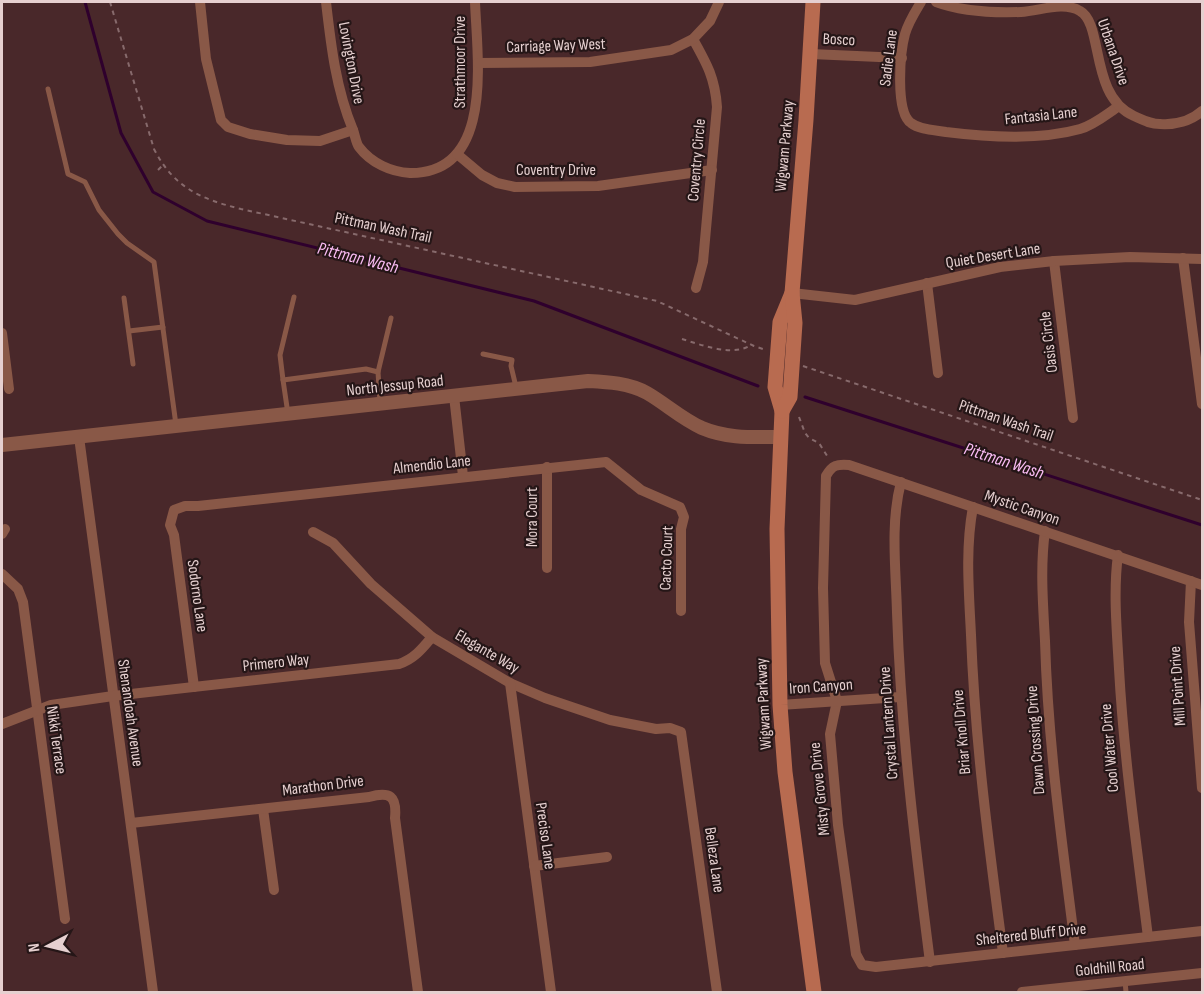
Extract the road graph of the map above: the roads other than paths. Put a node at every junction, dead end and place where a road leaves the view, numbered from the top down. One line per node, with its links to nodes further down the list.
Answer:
1 (200, 2): 16 (street)
2 (326, 2): 16 (street, Lovington Drive)
3 (475, 2): 11 (street, Strathmoor Drive)
4 (719, 2): 8 (street, Carriage Way West)
5 (813, 2): 9 (main road, Wigwam Parkway)
6 (921, 2): 10 (street, Sadie Lane)
7 (936, 2): 13 (street, Urbana Drive)
8 (693, 39): 11 (street, Carriage Way West); 18 (street, Coventry Circle)
9 (811, 54): 10 (street, Bosco); 24 (main road, Wigwam Parkway)
10 (902, 58): 15 (street, Sadie Lane)
11 (478, 63): 17 (street, Strathmoor Drive)
12 (48, 89): 28 (lane)
13 (1119, 106): 14 (street); 15 (street, Fantasia Lane)
14 (1203, 111)
15 (907, 119)
16 (353, 130): 17 (street)
17 (457, 154): 18 (street, Coventry Drive)
18 (712, 170): 23 (street, Coventry Circle)
19 (1184, 258): 20 (street, Quiet Desert Lane); 21 (street, Quiet Desert Lane); 40 (street)
20 (1203, 259)
21 (1054, 261): 22 (street, Quiet Desert Lane); 42 (street, Oasis Circle)
22 (927, 283): 24 (street, Quiet Desert Lane); 34 (street)
23 (696, 288)
24 (792, 293): 44 (main road, Wigwam Parkway)
25 (294, 297): 35 (lane)
26 (124, 298): 29 (lane)
27 (391, 318): 33 (lane)
28 (163, 327): 29 (lane); 43 (lane)
29 (129, 332): 32 (lane)
30 (2, 333): 36 (street)
31 (483, 354): 37 (lane)
32 (133, 364)
33 (378, 372): 35 (lane); 39 (lane)
34 (938, 373)
35 (283, 380): 41 (lane)
36 (9, 389)
37 (516, 389): 38 (street, North Jessup Road); 44 (street, North Jessup Road)
38 (454, 396): 39 (street, North Jessup Road); 49 (street)
39 (380, 404): 41 (street, North Jessup Road)
40 (1203, 404)
41 (288, 414): 43 (street, North Jessup Road)
42 (1073, 418)
43 (177, 426): 45 (street, North Jessup Road)
44 (781, 436): 68 (main road, Wigwam Parkway)
45 (79, 437): 46 (street, North Jessup Road); 65 (street, Shenandoah Avenue)
46 (2, 445)
47 (547, 467): 49 (street, Almendio Lane); 51 (street, Almendio Lane); 57 (street, Mora Court)
48 (832, 467): 50 (street, Mystic Canyon); 67 (street, Misty Grove Drive)
49 (463, 476): 53 (street, Almendio Lane)
50 (901, 482): 52 (street, Mystic Canyon); 66 (street, Crystal Lantern Drive)
51 (680, 507): 61 (street, Cacto Court)
52 (973, 507): 54 (street, Mystic Canyon); 82 (street, Briar Knoll Drive)
53 (174, 510): 64 (street, Sodorno Lane)
54 (1045, 531): 56 (street, Mystic Canyon); 81 (street, Dawn Crossing Drive)
55 (313, 532): 62 (street, Elegante Way)
56 (1118, 555): 59 (street, Mystic Canyon); 80 (street, Cool Water Drive)
57 (547, 567)
58 (2, 574): 69 (street, Nikki Terrace)
59 (1191, 581): 60 (street, Mystic Canyon); 72 (street, Mill Point Drive)
60 (1203, 585)
61 (681, 611)
62 (432, 637): 63 (street, Elegante Way); 64 (street, Primero Way)
63 (510, 683): 71 (street, Elegante Way); 76 (street, Preciso Lane)
64 (194, 687): 65 (street, Primero Way)
65 (112, 696): 69 (street, Primero Way); 74 (street, Shenandoah Avenue)
66 (900, 697): 67 (street, Iron Canyon); 83 (street, Crystal Lantern Drive)
67 (837, 701): 68 (street, Iron Canyon); 84 (street, Misty Grove Drive)
68 (780, 705): 91 (main road, Wigwam Parkway)
69 (37, 710): 70 (street, Primero Way); 78 (street, Nikki Terrace)
70 (2, 724)
71 (681, 732): 90 (street, Belleza Lane)
72 (1203, 788)
73 (263, 809): 74 (street, Marathon Drive); 77 (street); 88 (street, Marathon Drive)
74 (131, 823): 87 (street, Shenandoah Avenue)
75 (607, 857): 76 (street)
76 (534, 866): 89 (street, Preciso Lane)
77 (274, 890)
78 (65, 919)
79 (1203, 931): 80 (street, Sheltered Bluff Drive)
80 (1148, 937): 81 (street, Sheltered Bluff Drive)
81 (1075, 945): 82 (street, Sheltered Bluff Drive)
82 (1003, 953): 83 (street, Sheltered Bluff Drive)
83 (930, 962): 84 (street, Sheltered Bluff Drive)
84 (862, 964)
85 (1203, 973): 86 (street, Goldhill Road)
86 (1125, 981): 92 (street, Goldhill Road); 93 (lane)
87 (153, 993)
88 (418, 993)
89 (551, 993)
90 (717, 993)
91 (814, 993)
92 (1022, 993)
93 (1126, 993)

